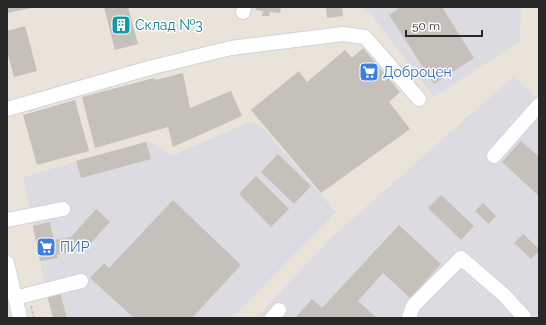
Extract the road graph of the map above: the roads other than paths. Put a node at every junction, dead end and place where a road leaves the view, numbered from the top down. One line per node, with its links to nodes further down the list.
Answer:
1 (419, 99): 3 (street)
2 (539, 105): 4 (street)
3 (7, 109)
4 (494, 156)
5 (64, 209): 6 (street)
6 (7, 220)
7 (8, 267): 9 (street)
8 (81, 281): 9 (street)
9 (15, 298): 10 (street)
10 (20, 318)
11 (409, 318): 12 (street)
12 (522, 318)

